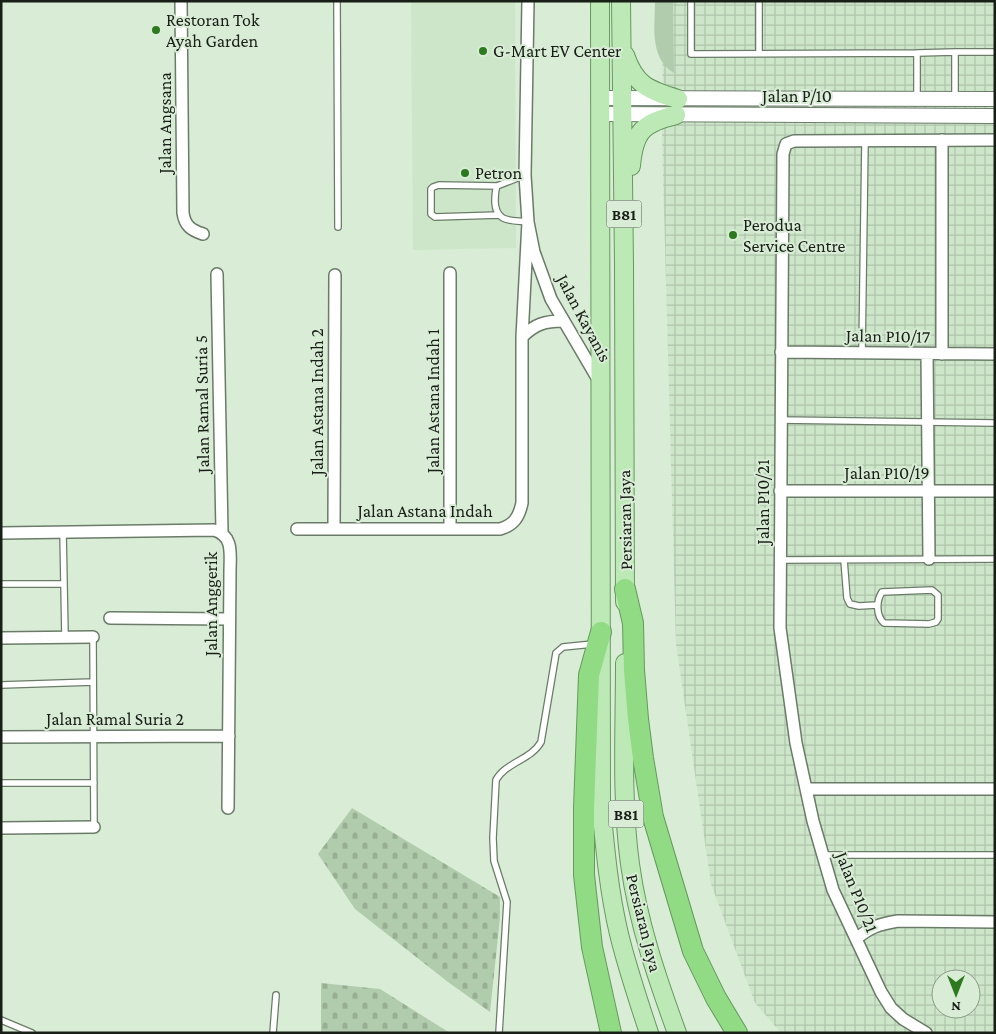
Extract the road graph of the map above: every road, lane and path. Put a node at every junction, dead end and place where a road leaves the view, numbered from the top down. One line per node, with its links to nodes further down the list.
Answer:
1 (181, 1): 28 (street, Jalan Angsana)
2 (337, 1): 27 (lane)
3 (528, 1): 23 (street, Jalan Kayanis)
4 (600, 1): 16 (main road, Persiaran Jaya / B81)
5 (621, 1): 8 (main road, Persiaran Jaya / B81)
6 (691, 1): 11 (lane)
7 (759, 1): 11 (lane)
8 (621, 40): 17 (main road, Persiaran Jaya / B81); 18 (main road)
9 (955, 52): 10 (lane); 12 (lane); 14 (lane)
10 (995, 52)
11 (759, 53): 12 (lane)
12 (917, 53): 13 (lane)
13 (917, 99): 14 (street, Jalan P/10); 18 (street, Jalan P/10)
14 (955, 99): 15 (street, Jalan P/10)
15 (995, 99)
16 (600, 106): 17 (street, Jalan P/10); 40 (main road, Persiaran Jaya / B81)
17 (622, 106): 18 (street, Jalan P/10); 29 (main road, Persiaran Jaya / B81)
18 (677, 107): 19 (street, Jalan P/10); 29 (main road)
19 (995, 116)
20 (942, 140): 21 (street, Jalan P10/21); 22 (street, Jalan P10/21); 38 (street)
21 (995, 140)
22 (865, 141): 35 (street, Jalan P10/21); 36 (lane)
23 (525, 175): 24 (lane); 26 (street, Jalan Kayanis)
24 (497, 186): 25 (lane); 25 (lane)
25 (499, 215): 26 (lane)
26 (528, 222): 33 (street, Jalan Kayanis); 34 (street, Jalan Astana Indah)
27 (338, 227)
28 (203, 234)
29 (624, 265): 59 (main road, Persiaran Jaya / B81)
30 (450, 273): 49 (street, Jalan Astana Indah 1)
31 (217, 274): 51 (street, Jalan Ramal Suria 5)
32 (335, 275): 48 (street, Jalan Astana Indah 2)
33 (563, 321): 34 (street); 40 (street, Jalan Kayanis)
34 (522, 336): 49 (street, Jalan Astana Indah)
35 (781, 352): 36 (street, Jalan P10/17); 41 (street, Jalan P10/21)
36 (862, 353): 37 (street, Jalan P10/17)
37 (927, 354): 38 (street, Jalan P10/17); 42 (street)
38 (942, 354): 39 (street, Jalan P10/17)
39 (995, 354)
40 (600, 383): 66 (main road, Persiaran Jaya / B81)
41 (780, 420): 42 (lane); 45 (street, Jalan P10/21)
42 (928, 423): 43 (lane); 44 (street)
43 (995, 423)
44 (928, 490): 45 (street, Jalan P10/19); 46 (street, Jalan P10/19); 53 (street)
45 (780, 491): 55 (street, Jalan P10/21)
46 (995, 491)
47 (297, 529): 48 (street, Jalan Astana Indah)
48 (334, 529): 49 (street, Jalan Astana Indah)
49 (450, 529)
50 (63, 531): 51 (street, Jalan Anggerik); 52 (street, Jalan Anggerik); 58 (lane)
51 (222, 532): 62 (street, Jalan Anggerik)
52 (1, 533)
53 (928, 559): 54 (lane); 56 (lane)
54 (995, 559)
55 (780, 560): 56 (lane); 74 (street, Jalan P10/21)
56 (844, 560): 60 (lane)
57 (1, 584): 58 (lane)
58 (64, 584): 63 (lane)
59 (625, 588): 90 (main road, Persiaran Jaya / B81); 91 (highway)
60 (877, 606): 60 (lane)
61 (110, 618): 62 (street)
62 (229, 619): 69 (street, Jalan Anggerik)
63 (65, 637): 64 (street); 65 (street)
64 (93, 637): 67 (lane)
65 (1, 638)
66 (600, 638): 87 (lane); 88 (highway); 89 (main road, Persiaran Jaya / B81)
67 (93, 682): 68 (lane); 71 (lane)
68 (1, 685)
69 (229, 736): 71 (street, Jalan Ramal Suria 2); 76 (street, Jalan Anggerik)
70 (1, 737): 71 (street, Jalan Ramal Suria 2)
71 (94, 737): 72 (lane)
72 (94, 783): 73 (lane); 77 (lane)
73 (1, 784)
74 (806, 789): 75 (street); 79 (street, Jalan P10/21)
75 (995, 789)
76 (228, 808)
77 (94, 827): 78 (street)
78 (1, 828)
79 (822, 855): 80 (lane); 82 (street, Jalan P10/21)
80 (995, 855)
81 (995, 922): 82 (street)
82 (856, 939): 92 (street, Jalan P10/21)
83 (276, 994): 86 (lane)
84 (1, 1020): 85 (lane)
85 (32, 1033)
86 (273, 1033)
87 (499, 1033)
88 (610, 1033)
89 (649, 1033)
90 (677, 1033)
91 (737, 1033)
92 (926, 1033)

